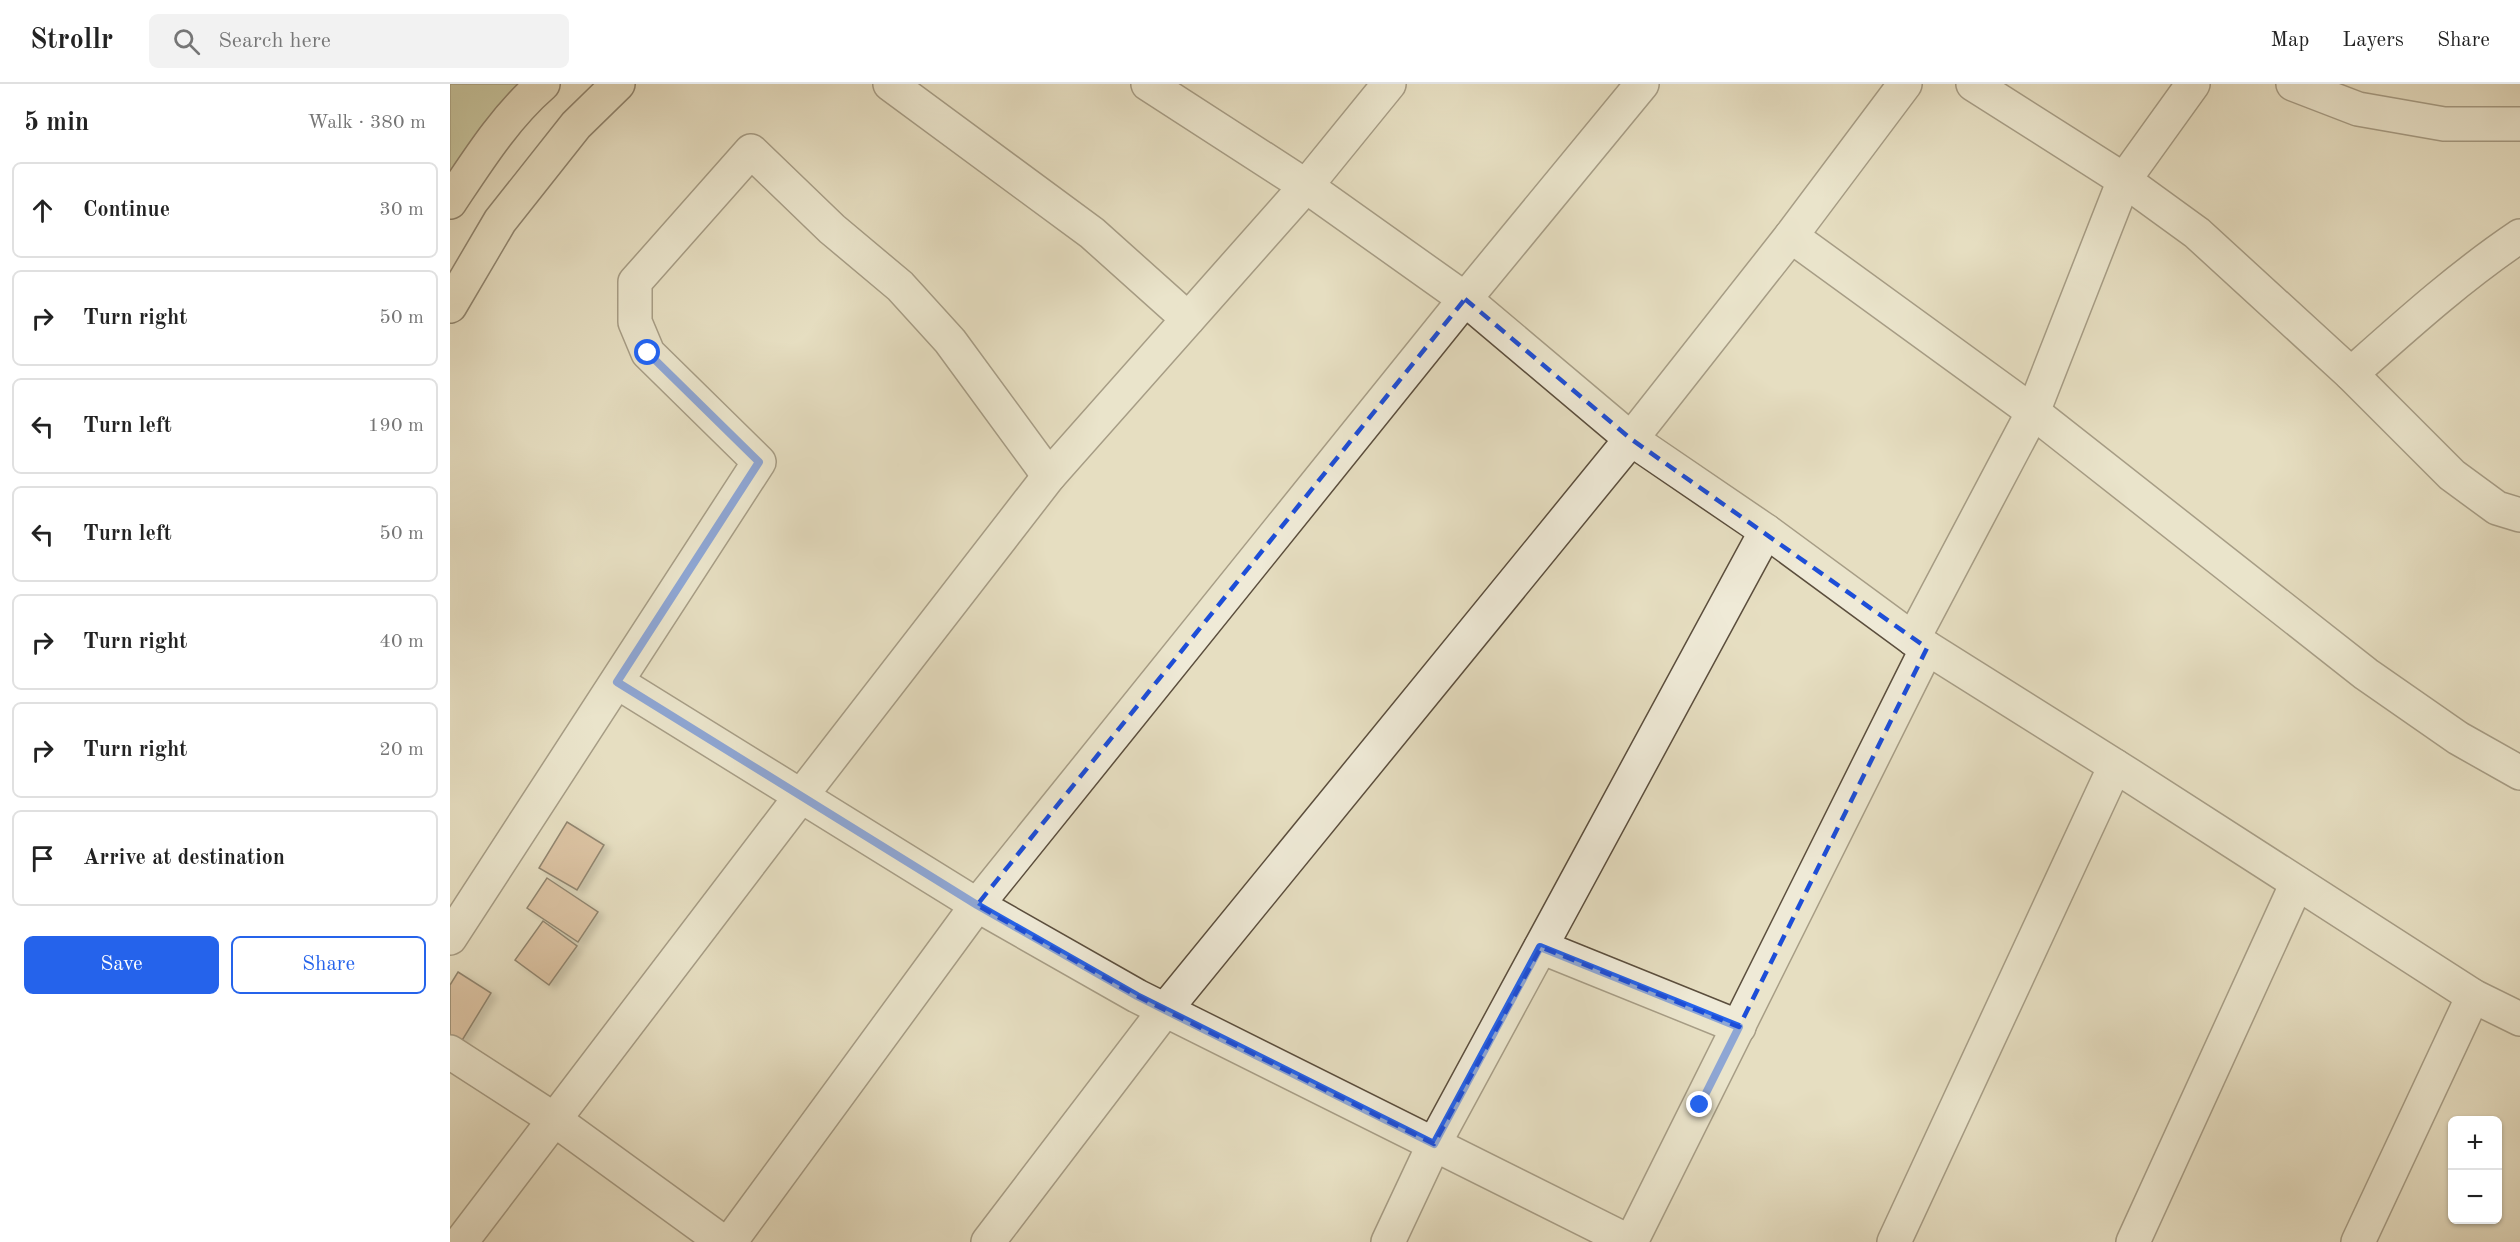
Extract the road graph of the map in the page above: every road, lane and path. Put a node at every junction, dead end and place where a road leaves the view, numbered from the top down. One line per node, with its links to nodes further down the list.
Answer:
1 (543, 84): 14 (main road)
2 (618, 84): 18 (main road)
3 (890, 84): 19 (street)
4 (1148, 84): 13 (street)
5 (1389, 84): 13 (street)
6 (1642, 84): 17 (street)
7 (1905, 84): 15 (street)
8 (1973, 84): 12 (street)
9 (2193, 84): 12 (street)
10 (2293, 84): 11 (street)
11 (2520, 124)
12 (2124, 180): 20 (street); 21 (street)
13 (1306, 186): 17 (street); 19 (street)
14 (450, 202)
15 (1791, 236): 21 (street); 22 (street)
16 (2520, 236): 20 (street)
17 (1465, 299): 22 (street); 32 (street)
18 (450, 306)
19 (1188, 319): 23 (street)
20 (2351, 374): 24 (street)
21 (2033, 412): 26 (street); 29 (street)
22 (1631, 439): 25 (street); 36 (street)
23 (1049, 476): 27 (street); 30 (street)
24 (2520, 515)
25 (1766, 531): 26 (street); 34 (street)
26 (1920, 644): 28 (street); 38 (street)
27 (617, 682): 30 (street); 33 (street)
28 (2115, 766): 31 (street); 48 (street)
29 (2520, 772)
30 (801, 796): 32 (street); 40 (street)
31 (2297, 883): 35 (street); 49 (street)
32 (977, 905): 36 (street); 44 (street)
33 (450, 938)
34 (1540, 947): 38 (street); 41 (street)
35 (2473, 996): 37 (street); 50 (street)
36 (1165, 1010): 41 (street); 45 (street)
37 (2520, 1019)
38 (1739, 1027): 47 (street)
39 (450, 1052): 40 (street)
40 (555, 1119): 42 (street); 43 (street)
41 (1434, 1144): 46 (street); 47 (street)
42 (462, 1242)
43 (723, 1242)
44 (730, 1242)
45 (988, 1242)
46 (1388, 1242)
47 (1630, 1242)
48 (1894, 1242)
49 (2133, 1242)
50 (2358, 1242)

